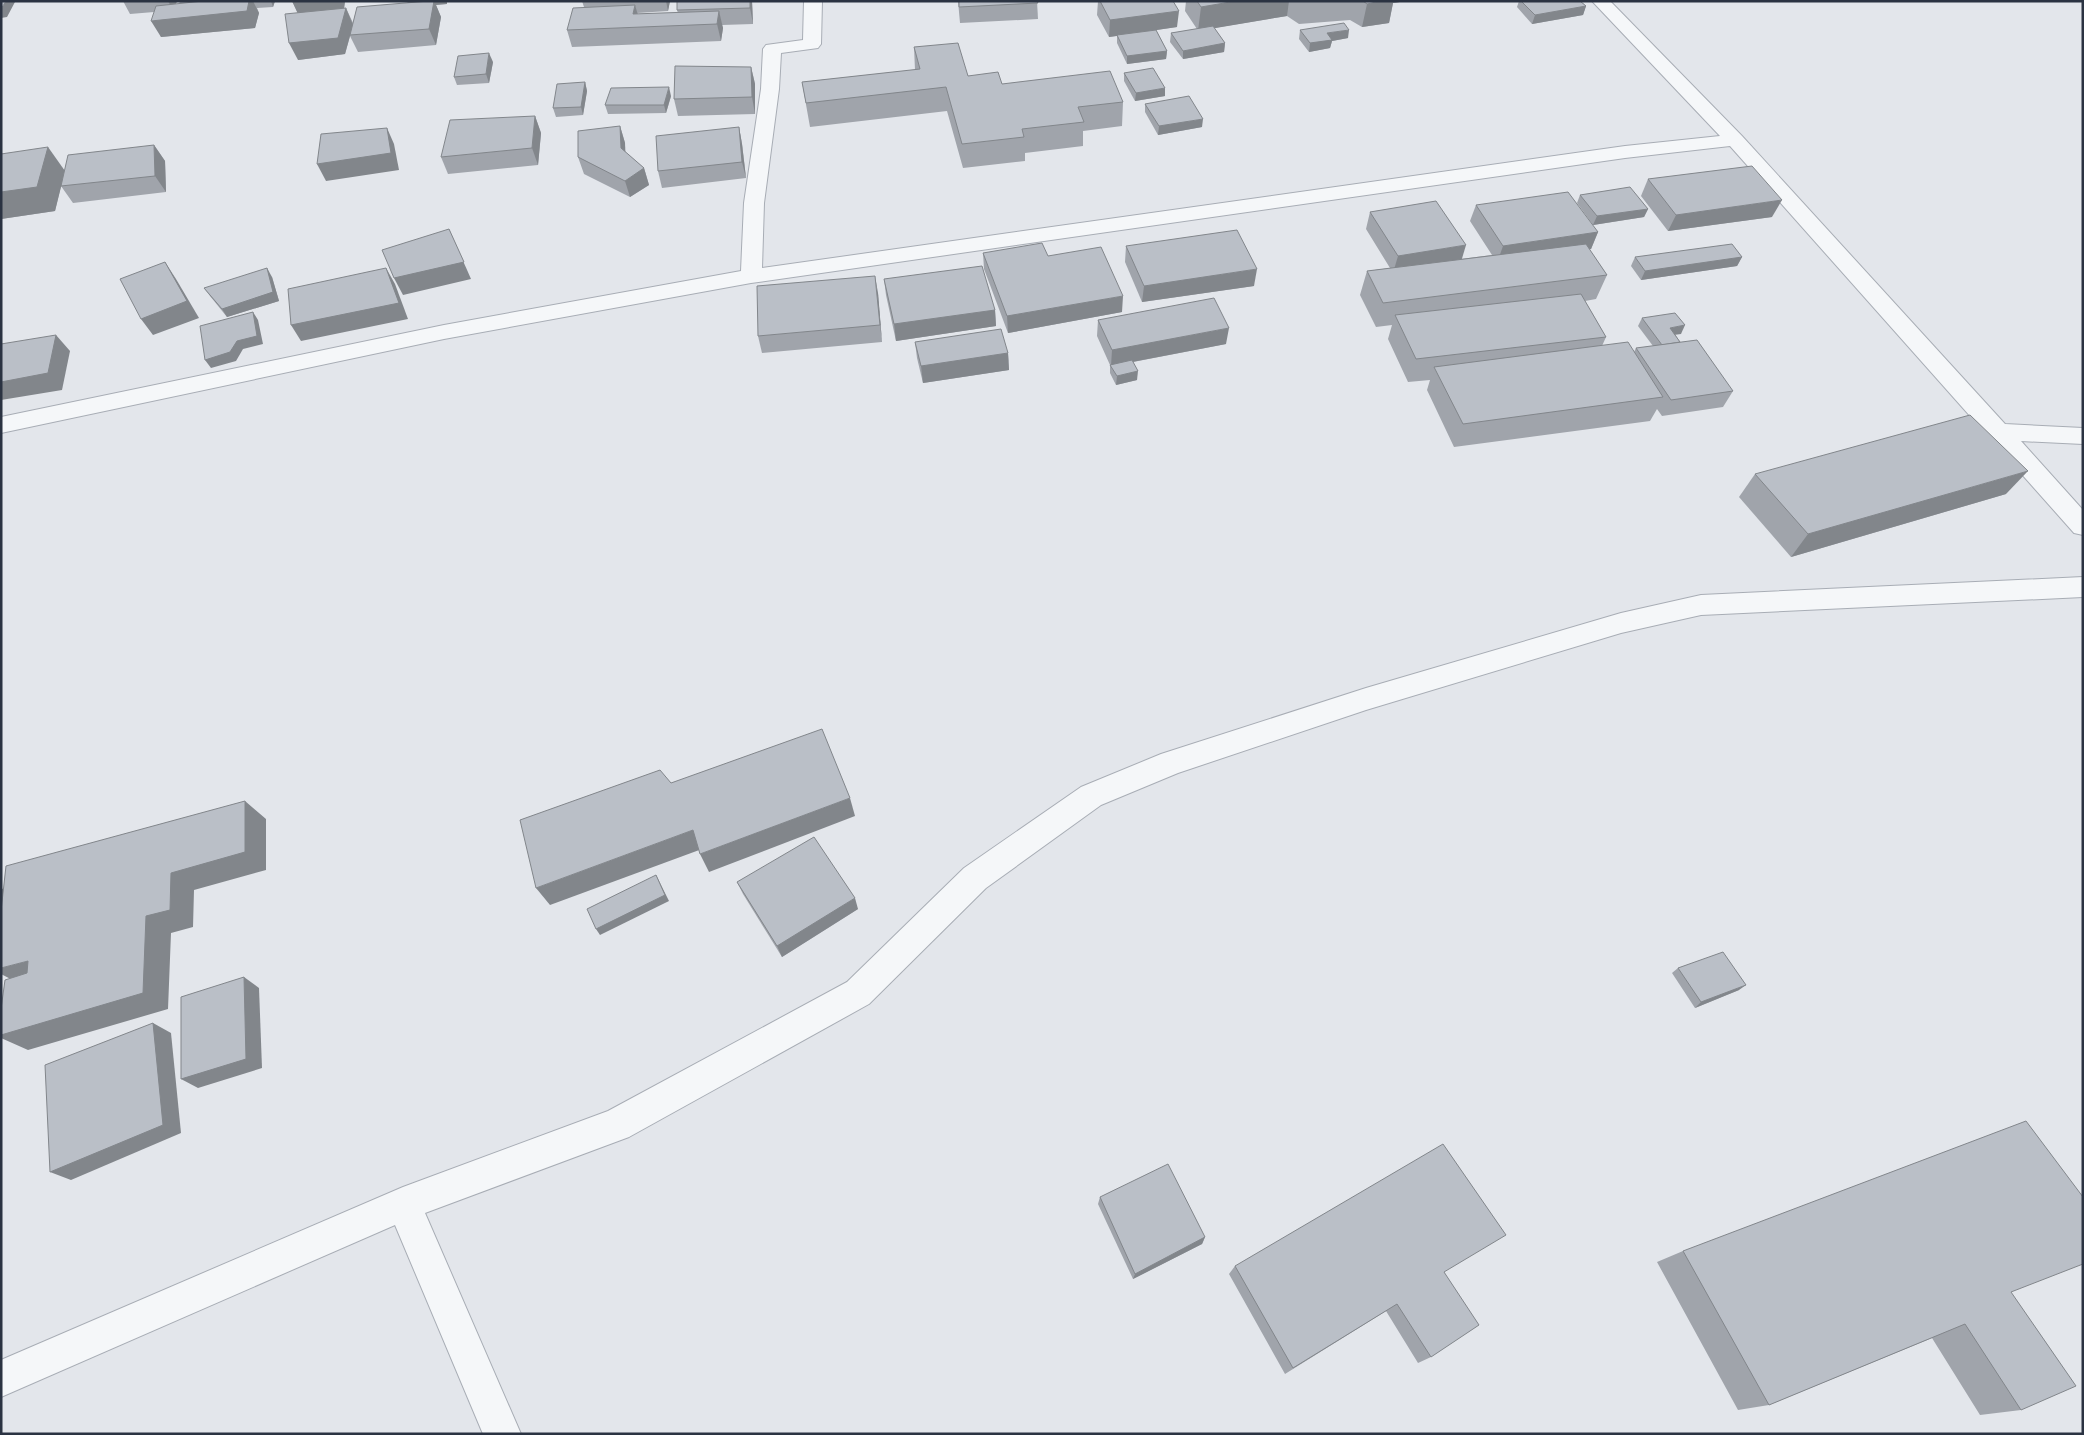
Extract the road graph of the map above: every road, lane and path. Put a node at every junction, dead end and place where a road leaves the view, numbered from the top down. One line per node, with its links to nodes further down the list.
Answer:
1 (814, 1): 4 (street)
2 (1600, 1): 3 (street)
3 (1735, 140): 4 (street); 6 (street)
4 (751, 276): 5 (street)
5 (1, 425)
6 (1998, 432): 7 (street); 8 (street)
7 (2083, 436)
8 (2083, 526)
9 (2083, 587): 10 (street)
10 (403, 1204): 11 (street); 12 (street)
11 (1, 1379)
12 (502, 1434)

